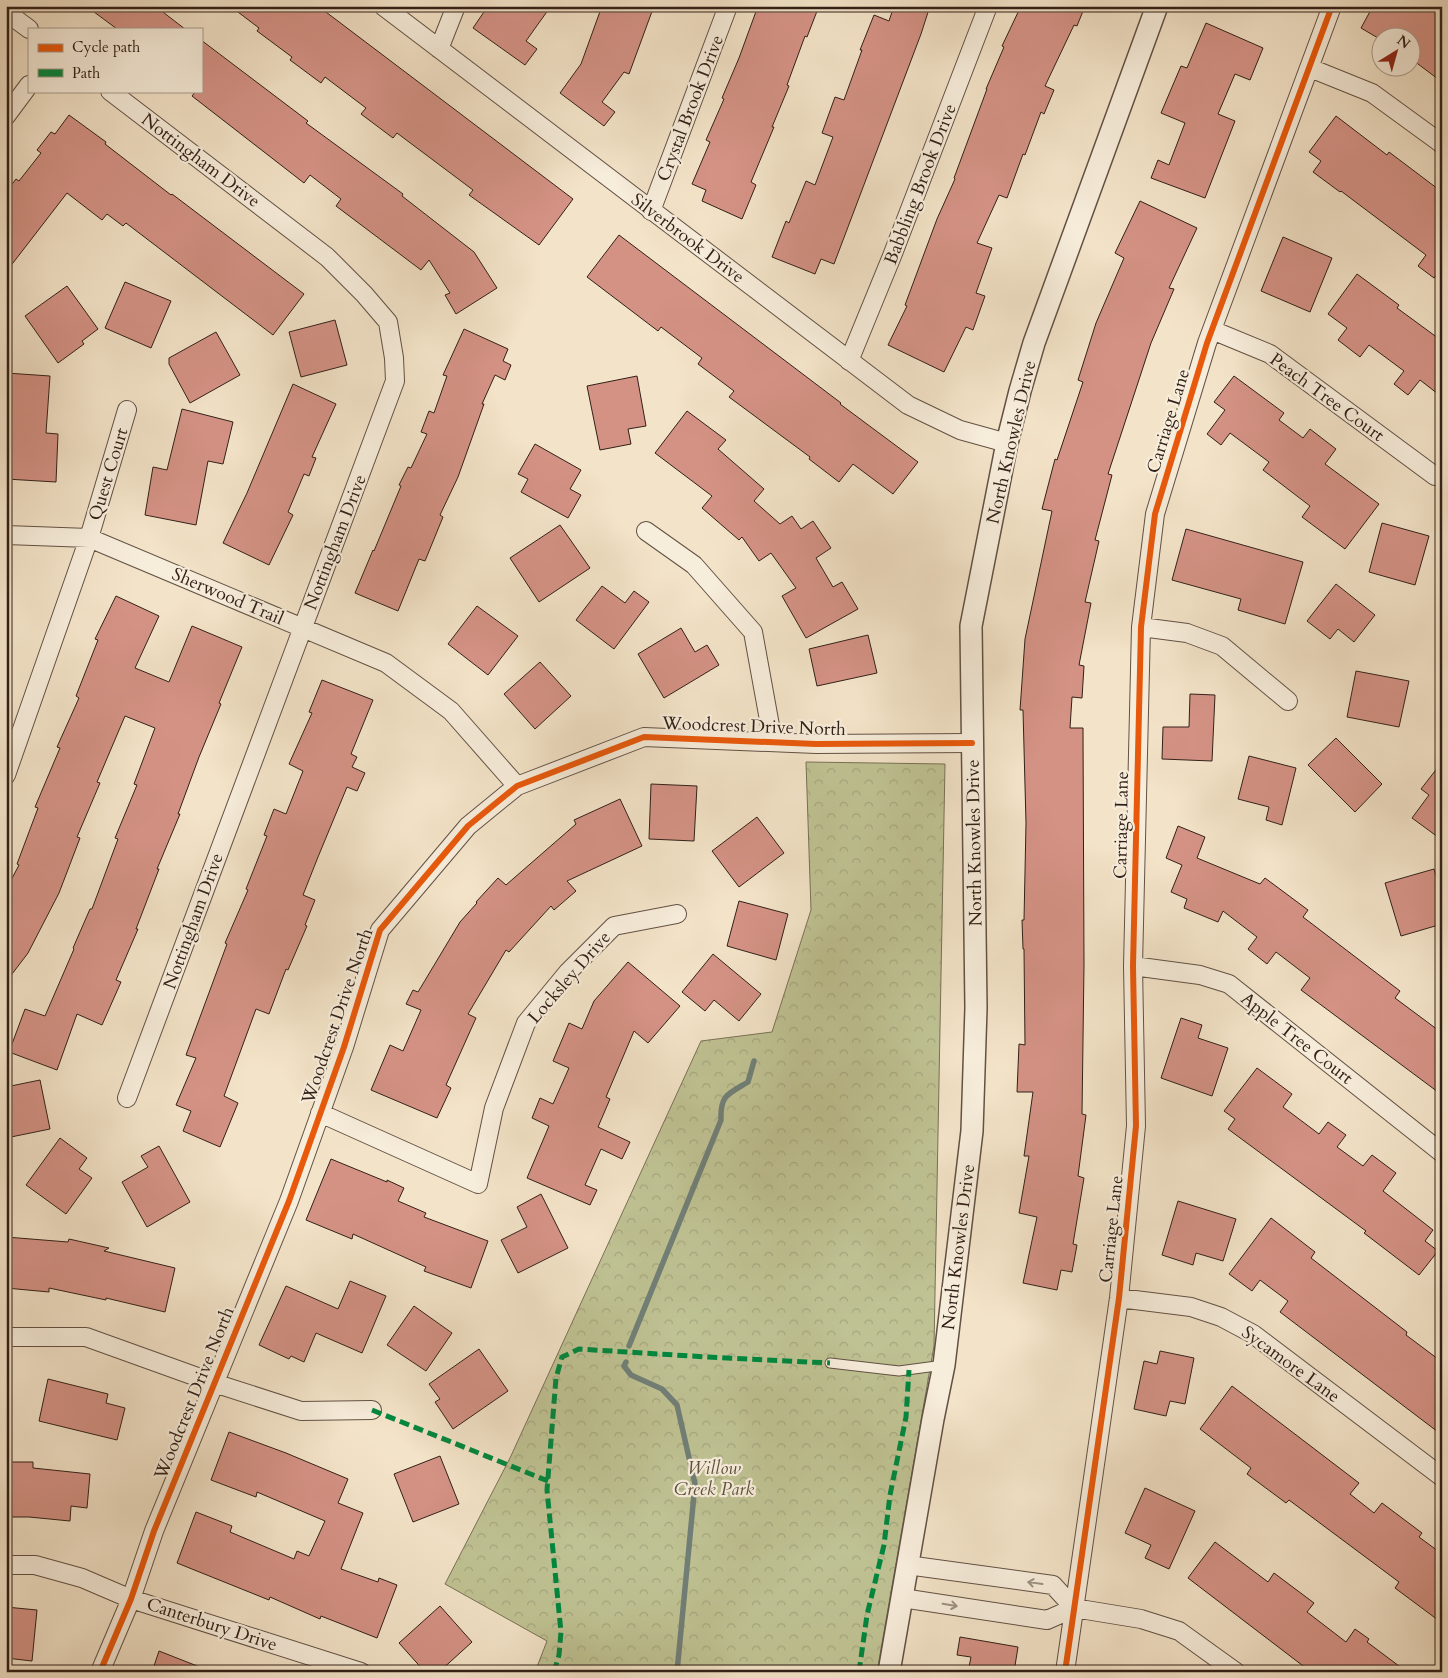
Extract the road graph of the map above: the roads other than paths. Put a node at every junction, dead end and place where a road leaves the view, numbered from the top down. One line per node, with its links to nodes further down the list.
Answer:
1 (383, 6): 9 (street, Silverbrook Drive)
2 (456, 6): 9 (street)
3 (728, 6): 15 (street, Crystal Brook Drive)
4 (988, 6): 17 (street, Babbling Brook Drive)
5 (1157, 6): 19 (street, North Knowles Drive)
6 (1332, 6): 10 (street, Carriage Lane)
7 (6, 12): 8 (street)
8 (28, 28)
9 (439, 49): 15 (street, Silverbrook Drive)
10 (1310, 68): 14 (street); 16 (street, Carriage Lane)
11 (28, 86): 13 (street)
12 (111, 92): 25 (street, Nottingham Drive)
13 (6, 116)
14 (1442, 144)
15 (651, 210): 17 (street, Silverbrook Drive)
16 (1212, 330): 20 (street, Peach Tree Court); 24 (street, Carriage Lane)
17 (849, 361): 19 (street, Silverbrook Drive)
18 (127, 410): 23 (street, Quest Court)
19 (1007, 444): 28 (street, North Knowles Drive)
20 (1435, 476)
21 (646, 531): 27 (street)
22 (6, 535): 23 (street, Sherwood Trail)
23 (89, 538): 25 (street, Sherwood Trail); 29 (street, Quest Court)
24 (1141, 627): 26 (street); 32 (street, Carriage Lane)
25 (303, 628): 30 (street, Sherwood Trail); 33 (street, Nottingham Drive)
26 (1288, 701)
27 (773, 742): 28 (street, Woodcrest Drive North); 30 (street, Woodcrest Drive North)
28 (972, 743): 39 (street, North Knowles Drive)
29 (8, 767)
30 (517, 786): 34 (street, Woodcrest Drive North)
31 (678, 914): 34 (street, Locksley Drive)
32 (1133, 966): 35 (street, Apple Tree Court); 36 (street, Carriage Lane)
33 (127, 1098)
34 (320, 1113): 40 (street, Woodcrest Drive North)
35 (1442, 1153)
36 (1119, 1298): 42 (street, Sycamore Lane); 47 (street, Carriage Lane)
37 (6, 1337): 40 (street)
38 (830, 1363): 39 (lane)
39 (944, 1365): 44 (street, North Knowles Drive)
40 (214, 1383): 41 (street); 45 (street, Woodcrest Drive North)
41 (372, 1410)
42 (1442, 1477)
43 (6, 1565): 45 (street, Canterbury Drive)
44 (907, 1565): 46 (street, North Knowles Drive); 47 (street, one-way to 44)
45 (131, 1598): 48 (street, Woodcrest Drive North); 49 (street, Canterbury Drive)
46 (902, 1598): 47 (street, one-way to 47); 50 (street, North Knowles Drive)
47 (1074, 1608): 51 (street, Carriage Lane); 52 (street)
48 (100, 1672)
49 (361, 1672)
50 (889, 1672)
51 (1065, 1672)
52 (1236, 1672)

